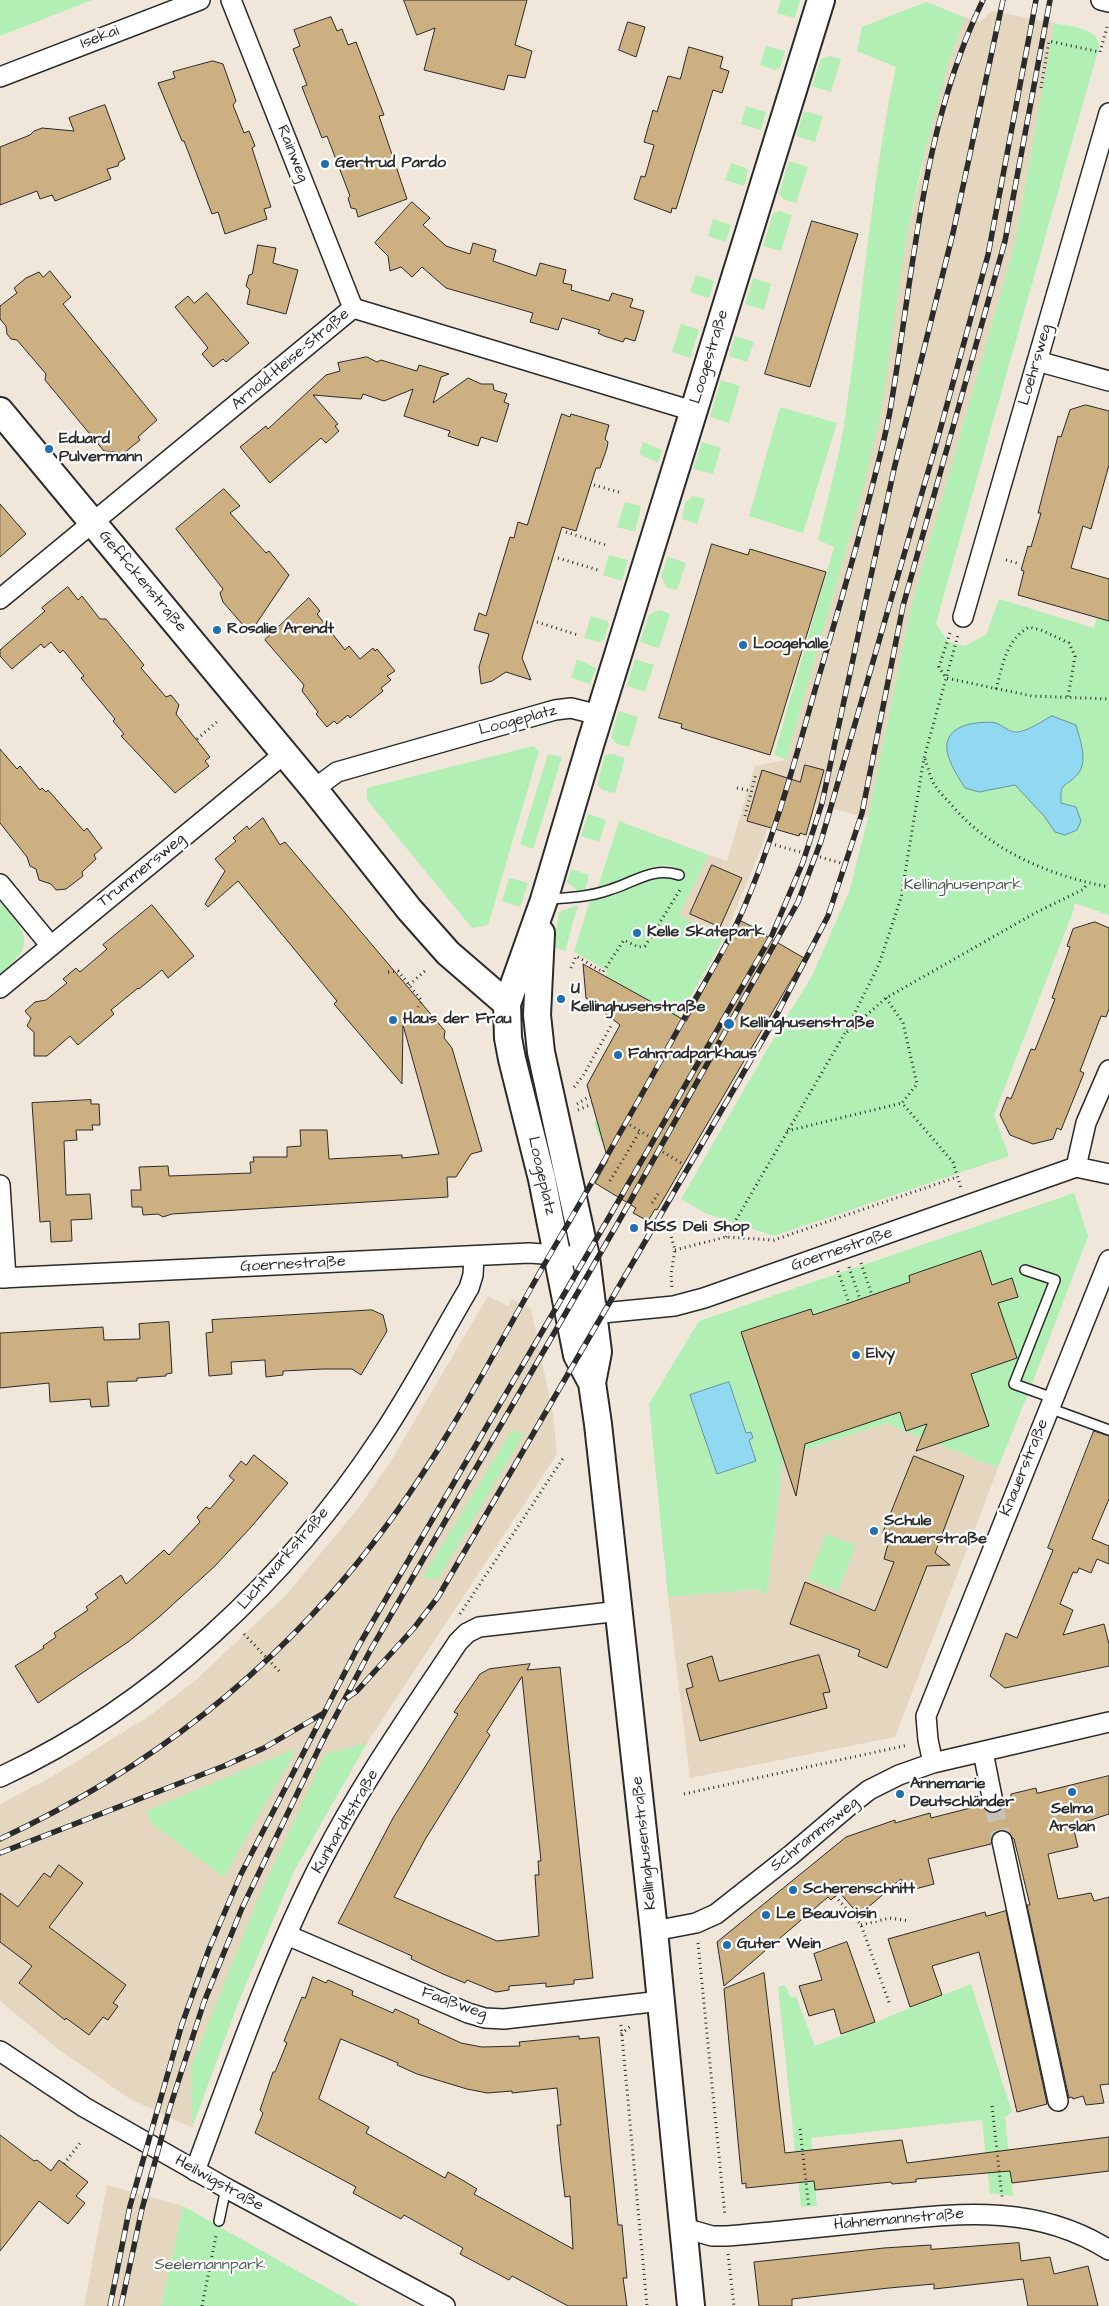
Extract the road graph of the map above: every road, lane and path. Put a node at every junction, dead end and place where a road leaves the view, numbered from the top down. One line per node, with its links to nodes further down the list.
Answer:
1 (200, 0): 7 (street, Isekai)
2 (232, 0): 10 (street, Rainweg)
3 (821, 0): 14 (street, Loogestraße)
4 (1101, 0): 5 (street)
5 (1109, 2)
6 (1107, 26): 8 (path)
7 (0, 77)
8 (1041, 88)
9 (1109, 113): 11 (street, Loehrsweg)
10 (353, 308): 14 (street, Arnold-Heise-Straße); 17 (street, Arnold-Heise-Straße)
11 (1037, 361): 12 (street); 26 (street, Loehrsweg)
12 (1109, 381)
13 (0, 411): 17 (street, Geffckenstraße)
14 (694, 411): 33 (street, Loogestraße)
15 (594, 485): 16 (path)
16 (622, 494)
17 (93, 523): 24 (street, Arnold-Heise-Straße); 36 (street, Geffckenstraße)
18 (566, 532): 19 (path)
19 (606, 545)
20 (558, 558): 23 (path)
21 (1006, 560): 22 (path)
22 (1020, 564)
23 (598, 570)
24 (0, 600)
25 (536, 622): 27 (path)
26 (961, 624): 29 (path)
27 (578, 635)
28 (948, 636): 29 (path)
29 (946, 678): 30 (path); 37 (path)
30 (996, 689): 31 (path); 31 (path)
31 (1068, 698): 32 (path)
32 (1109, 699)
33 (599, 714): 40 (street, Loogeplatz); 51 (street, Loogeplatz)
34 (218, 721): 35 (path)
35 (197, 739)
36 (284, 754): 40 (street); 52 (street, Trummersweg)
37 (924, 758): 48 (path); 63 (path)
38 (756, 774): 41 (path)
39 (737, 788): 41 (path)
40 (314, 789): 60 (street)
41 (752, 791): 42 (path)
42 (745, 816)
43 (775, 845): 44 (path)
44 (800, 852)
45 (820, 857): 46 (path)
46 (841, 863)
47 (679, 875): 51 (lane); 53 (path)
48 (1087, 883): 50 (path); 59 (path)
49 (0, 884): 52 (street)
50 (1109, 888)
51 (544, 900): 56 (street, Loogeplatz)
52 (51, 946): 58 (street, Trummersweg)
53 (571, 968)
54 (426, 970): 57 (path)
55 (388, 972): 57 (path)
56 (527, 978): 60 (street, Loogeplatz); 75 (street, Loogeplatz)
57 (409, 985): 61 (path)
58 (0, 988)
59 (886, 998): 63 (path); 68 (path)
60 (507, 1004): 67 (street, Loogeplatz)
61 (418, 1007)
62 (612, 1024): 65 (path)
63 (845, 1033): 74 (path)
64 (1109, 1070): 79 (street)
65 (574, 1087)
66 (590, 1096): 69 (path)
67 (522, 1099): 75 (street, Loogeplatz); 90 (street, Loogeplatz)
68 (902, 1103): 74 (path); 82 (path)
69 (577, 1104)
70 (592, 1104): 71 (path)
71 (578, 1110)
72 (630, 1124): 73 (path)
73 (640, 1131): 76 (path); 80 (path)
74 (787, 1131): 88 (path)
75 (558, 1136): 92 (street, Loogeplatz)
76 (650, 1137)
77 (663, 1152): 78 (path)
78 (683, 1164)
79 (1076, 1167): 81 (street); 86 (street, Goernestraße)
80 (619, 1168)
81 (1109, 1174)
82 (957, 1177): 86 (path); 88 (path)
83 (0, 1185): 98 (street)
84 (660, 1191): 85 (path)
85 (652, 1203)
86 (967, 1207): 103 (street, Goernestraße)
87 (670, 1232): 89 (path)
88 (726, 1237): 89 (path)
89 (675, 1250): 99 (path)
90 (558, 1254): 91 (street, Goernestraße); 92 (street, Goernestraße); 103 (street, Kellinghusenstraße)
91 (474, 1257): 98 (street, Goernestraße); 115 (street, Lichtwarkstraße)
92 (586, 1258): 103 (street, Kellinghusenstraße)
93 (1109, 1260): 104 (street, Knauerstraße)
94 (863, 1268): 100 (path)
95 (1025, 1270): 104 (lane)
96 (851, 1273): 101 (path)
97 (839, 1276): 102 (path)
98 (3, 1278)
99 (673, 1293)
100 (872, 1295)
101 (860, 1299)
102 (848, 1303)
103 (581, 1315): 107 (street, Kellinghusenstraße)
104 (1051, 1403): 105 (lane); 112 (street, Knauerstraße)
105 (1109, 1430)
106 (564, 1457): 108 (path)
107 (620, 1611): 108 (street); 122 (street, Kellinghusenstraße)
108 (467, 1633): 123 (street, Kunhardtstraße)
109 (244, 1634): 110 (path)
110 (279, 1671)
111 (1109, 1722): 113 (street, Schrammsweg)
112 (928, 1740): 114 (street, Knauerstraße); 116 (path)
113 (983, 1752): 114 (street, Schrammsweg); 117 (street)
114 (934, 1763): 122 (street, Schrammsweg)
115 (0, 1777)
116 (684, 1794)
117 (993, 1802)
118 (1002, 1841): 131 (street)
119 (835, 1896): 121 (path)
120 (910, 1921): 121 (path)
121 (861, 1925): 126 (path)
122 (654, 1930): 125 (street, Kellinghusenstraße)
123 (287, 1935): 125 (street, Faaßweg); 136 (street, Kunhardtstraße)
124 (698, 1937): 139 (path)
125 (661, 2001): 141 (street, Kellinghusenstraße)
126 (890, 2005)
127 (620, 2017): 129 (path)
128 (636, 2022): 129 (path)
129 (622, 2034): 148 (path)
130 (0, 2050): 136 (street, Heilwigstraße)
131 (1058, 2101)
132 (992, 2106): 138 (path)
133 (800, 2129): 142 (path)
134 (80, 2143): 135 (path)
135 (64, 2164)
136 (195, 2171): 137 (street, Heilwigstraße)
137 (226, 2188): 140 (lane); 147 (street, Heilwigstraße)
138 (1004, 2214): 142 (street, Hahnemannstraße); 144 (street, Hahnemannstraße)
139 (726, 2219)
140 (219, 2221): 146 (path)
141 (684, 2228): 142 (street, Hahnemannstraße); 145 (street, Kellinghusenstraße)
142 (811, 2228)
143 (727, 2246): 149 (path)
144 (1109, 2250)
145 (691, 2305)
146 (202, 2306)
147 (445, 2306)
148 (646, 2306)
149 (734, 2306)

